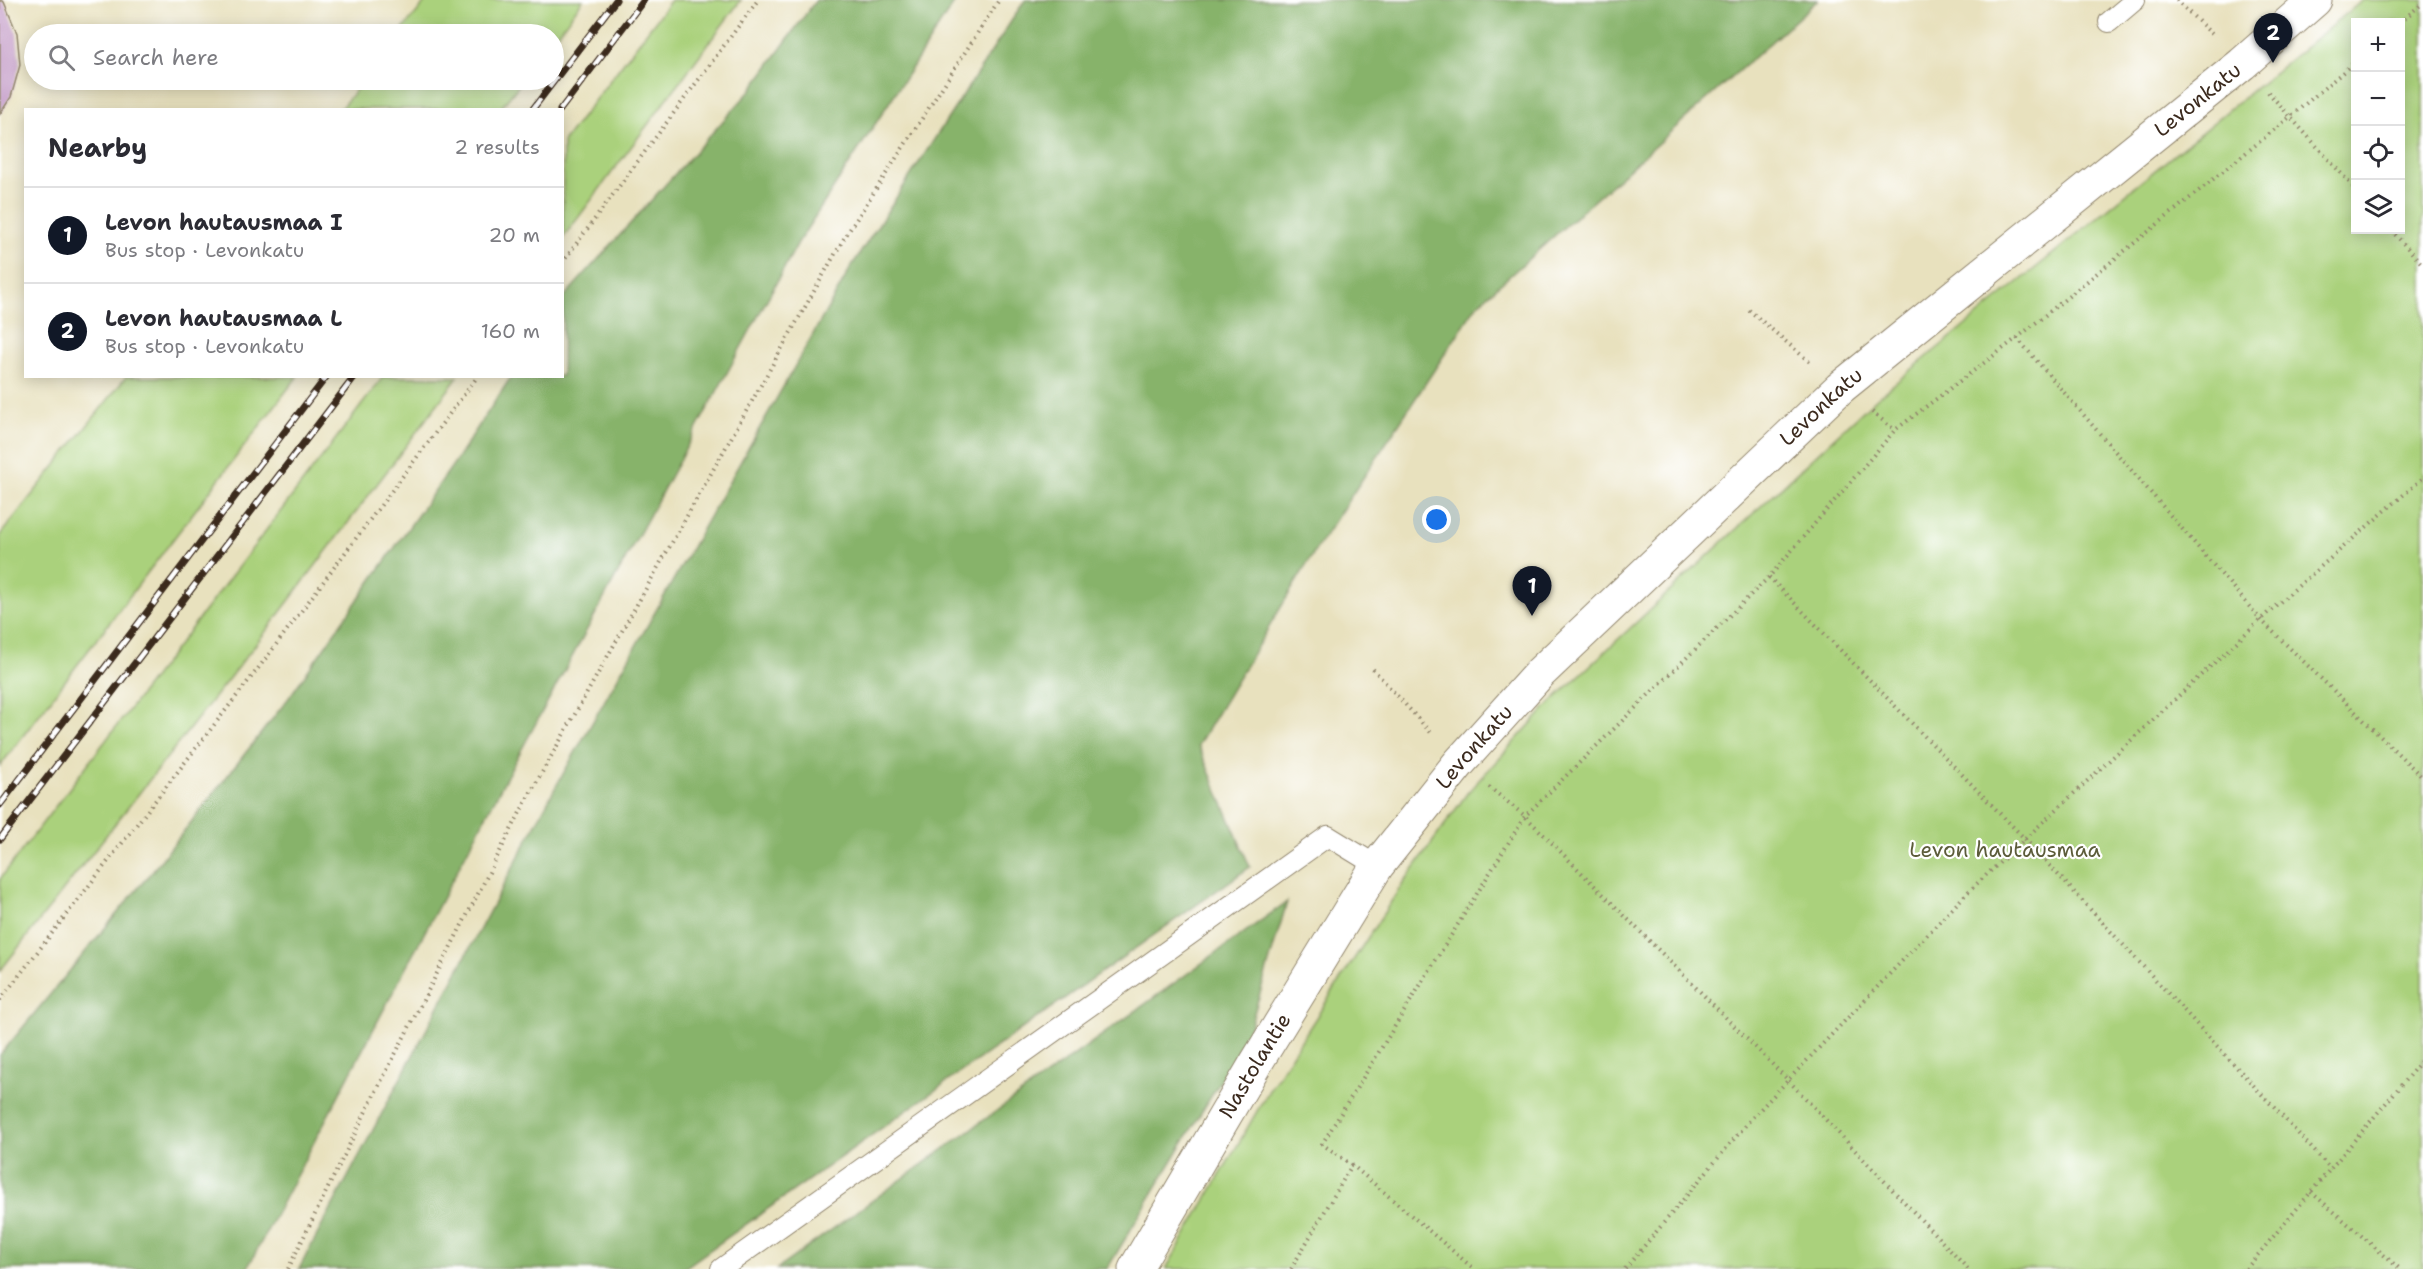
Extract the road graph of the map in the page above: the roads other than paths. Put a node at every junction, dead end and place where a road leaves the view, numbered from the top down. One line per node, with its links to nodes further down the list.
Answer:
1 (2135, 0): 3 (lane)
2 (2315, 0): 4 (main road, Levonkatu)
3 (2109, 22)
4 (1377, 866): 5 (lane); 6 (main road, Nastolantie)
5 (721, 1269)
6 (1135, 1269)

